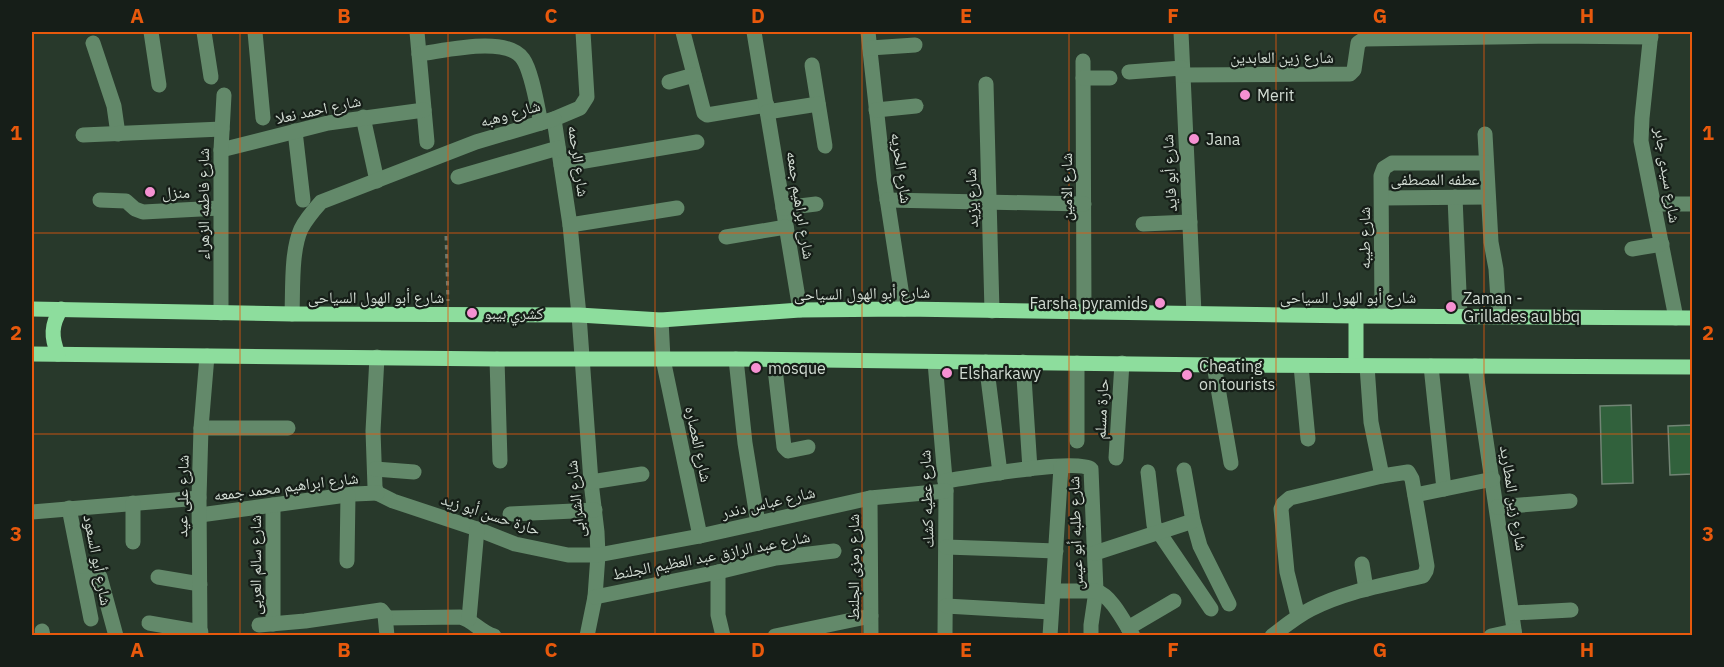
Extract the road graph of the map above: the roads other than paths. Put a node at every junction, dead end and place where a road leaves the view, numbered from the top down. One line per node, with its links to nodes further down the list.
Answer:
1 (151, 32): 27 (street)
2 (204, 32): 22 (street)
3 (255, 32): 35 (street)
4 (417, 32): 16 (street)
5 (583, 32): 36 (street, شارع الرحمه)
6 (683, 32): 21 (street)
7 (754, 32): 31 (street, شارع ابراهيم جمعه)
8 (868, 32): 15 (street, شارع الحريه)
9 (1181, 32): 20 (street, شارع أبو فايد)
10 (1553, 34): 11 (street, شارع سيدى جابر); 14 (street, شارع سيدى جابر)
11 (1651, 34): 60 (street, شارع سيدى جابر)
12 (93, 44): 39 (street)
13 (915, 45): 15 (street)
14 (1358, 46): 20 (street, شارع زين العابدين)
15 (870, 48): 33 (street, شارع الحريه)
16 (419, 54): 32 (street); 36 (street)
17 (1083, 61): 23 (street, شارع الامين)
18 (812, 65): 29 (street)
19 (1130, 72): 20 (street)
20 (1183, 72): 65 (street, شارع أبو فايد)
21 (694, 75): 25 (street); 31 (street)
22 (211, 77)
23 (1083, 78): 24 (street); 59 (street, شارع الامين)
24 (1110, 78)
25 (669, 82)
26 (986, 84): 57 (street, شارع يزيد)
27 (159, 85)
28 (224, 95): 37 (street, شارع فاطمه الزهراء)
29 (818, 104): 31 (street); 44 (street)
30 (916, 106): 33 (street)
31 (767, 109): 64 (street, شارع ابراهيم جمعه)
32 (424, 110): 34 (street, شارع احمد نعلا); 42 (street)
33 (876, 110): 56 (street, شارع الحريه)
34 (363, 117): 38 (street, شارع احمد نعلا); 50 (street)
35 (263, 118)
36 (548, 121): 45 (street, شارع الرحمه); 50 (street, شارع وهبه)
37 (222, 129): 39 (street); 46 (street, شارع فاطمه الزهراء)
38 (295, 131): 46 (street, شارع احمد نعلا); 55 (street)
39 (118, 134): 41 (street)
40 (1485, 134): 47 (street)
41 (83, 135)
42 (427, 142)
43 (697, 142): 48 (street)
44 (825, 146)
45 (558, 148): 48 (street, شارع الرحمه); 49 (street)
46 (221, 150): 62 (street, شارع فاطمه الزهراء)
47 (1486, 163): 52 (street); 53 (street, شارع طيبه)
48 (561, 165): 67 (street, شارع الرحمه)
49 (458, 177)
50 (377, 181): 80 (street, شارع وهبه)
51 (1455, 197): 52 (street, عطفه المصطفى); 53 (street, عطفه المصطفى); 84 (street)
52 (1488, 197): 85 (street)
53 (1382, 198): 82 (street, شارع طيبه)
54 (100, 200): 62 (street)
55 (303, 200)
56 (887, 200): 57 (street); 74 (street, شارع الحريه)
57 (989, 202): 59 (street); 76 (street, شارع يزيد)
58 (816, 204): 64 (street)
59 (1084, 204): 77 (street, شارع الامين)
60 (1654, 204): 61 (street); 70 (street, شارع سيدى جابر)
61 (1692, 204)
62 (220, 208): 78 (street, شارع فاطمه الزهراء)
63 (677, 208): 67 (street)
64 (783, 208): 68 (street, شارع ابراهيم جمعه)
65 (1190, 222): 66 (street); 79 (street, شارع أبو فايد)
66 (1143, 224)
67 (570, 225): 81 (street, شارع الرحمه)
68 (786, 227): 69 (street); 75 (street, شارع ابراهيم جمعه)
69 (726, 237)
70 (1662, 244): 71 (street); 86 (street, شارع سيدى جابر)
71 (1632, 249)
72 (32, 309): 73 (main road, شارع أبو الهول السياحى)
73 (62, 309): 78 (main road, شارع أبو الهول السياحى); 90 (main road)
74 (904, 309): 75 (main road, شارع أبو الهول السياحى); 76 (main road, شارع أبو الهول السياحى)
75 (800, 310): 88 (main road, شارع أبو الهول السياحى)
76 (992, 311): 77 (main road, شارع أبو الهول السياحى)
77 (1084, 312): 79 (main road, شارع أبو الهول السياحى)
78 (221, 313): 80 (main road, شارع أبو الهول السياحى)
79 (1194, 313): 83 (main road, شارع أبو الهول السياحى)
80 (292, 314): 81 (main road, شارع أبو الهول السياحى)
81 (579, 315): 88 (main road, شارع أبو الهول السياحى); 94 (street, شارع الشرابى)
82 (1382, 315): 83 (main road, شارع أبو الهول السياحى); 84 (main road, شارع أبو الهول السياحى)
83 (1356, 316): 105 (main road)
84 (1460, 316): 85 (main road, شارع أبو الهول السياحى)
85 (1499, 316): 86 (main road, شارع أبو الهول السياحى)
86 (1676, 318): 87 (main road, شارع أبو الهول السياحى)
87 (1692, 318)
88 (661, 320): 95 (street, شارع العصاره)
89 (32, 354): 90 (main road)
90 (58, 354): 91 (main road)
91 (207, 356): 92 (main road); 109 (street, شارع على عيد)
92 (377, 357): 93 (main road); 118 (street)
93 (497, 359): 94 (main road); 115 (street)
94 (581, 359): 95 (main road); 127 (street, شارع الشرابى)
95 (663, 359): 96 (main road); 148 (street, شارع العصاره)
96 (736, 359): 97 (main road); 145 (street)
97 (774, 360): 98 (main road); 113 (street)
98 (936, 362): 99 (main road); 128 (street, شارع عطيه كشك)
99 (986, 362): 100 (main road); 123 (street)
100 (1023, 362): 101 (main road); 119 (street)
101 (1077, 363): 102 (main road); 112 (street)
102 (1122, 363): 103 (main road); 114 (street, حارة مسلم)
103 (1214, 365): 104 (main road); 116 (street)
104 (1301, 366): 105 (main road); 111 (street)
105 (1362, 366): 106 (main road); 125 (street)
106 (1431, 366): 107 (main road); 129 (street)
107 (1475, 366): 108 (main road); 126 (street, شارع زين المطاريد)
108 (1692, 367)
109 (201, 428): 110 (street); 133 (street, شارع على عيد)
110 (288, 428)
111 (1308, 439)
112 (1077, 441)
113 (808, 447)
114 (1116, 458)
115 (500, 462)
116 (1231, 463)
117 (1061, 467): 119 (street, شارع طلبه أبو عيس); 152 (street); 153 (street, شارع طلبه أبو عيس)
118 (375, 469): 121 (street); 130 (street)
119 (1030, 469): 123 (street, شارع طلبه أبو عيس)
120 (1184, 470): 144 (street)
121 (414, 472)
122 (1148, 472): 147 (street)
123 (1000, 473): 128 (street, شارع طلبه أبو عيس)
124 (642, 474): 127 (street)
125 (1382, 476): 132 (street); 174 (street)
126 (1493, 479): 129 (street); 138 (street, شارع زين المطاريد)
127 (591, 482): 140 (street, شارع الشرابى)
128 (946, 486): 134 (street, شارع عباس دندر); 150 (street, شارع عطيه كشك)
129 (1444, 489): 132 (street)
130 (377, 493): 131 (street, شارع ابراهيم محمد جمعه); 146 (street, حارة حسن أبو زيد)
131 (348, 495): 137 (street, شارع ابراهيم محمد جمعه); 155 (street)
132 (1415, 495): 161 (street)
133 (199, 498): 136 (street, شارع أبو السعود); 143 (street, شارع على عيد)
134 (870, 498): 145 (street, شارع عباس دندر); 173 (street, شارع رمزى الجلنط)
135 (1570, 501): 138 (street)
136 (133, 503): 139 (street, شارع أبو السعود); 149 (street)
137 (273, 506): 143 (street, شارع ابراهيم محمد جمعه); 172 (street, شارع سالم العربى)
138 (1497, 507): 171 (street, شارع زين المطاريد)
139 (69, 508): 141 (street, شارع أبو السعود); 157 (street, شارع أبو السعود)
140 (595, 510): 142 (street); 154 (street, شارع الشرابى)
141 (32, 512)
142 (510, 514)
143 (200, 515): 160 (street, شارع على عيد)
144 (1193, 521): 147 (street); 166 (street)
145 (758, 523): 148 (street, شارع عباس دندر)
146 (477, 529): 154 (street, حارة حسن أبو زيد); 176 (street)
147 (1158, 532): 153 (street); 168 (street)
148 (700, 536): 154 (street, شارع عباس دندر)
149 (133, 542)
150 (946, 547): 152 (street); 167 (street, شارع عطيه كشك)
151 (834, 550): 158 (street, شارع عبد الرازق عبد العظيم الجلنط)
152 (1056, 551): 162 (street)
153 (1095, 553): 163 (street, شارع طلبه أبو عيس)
154 (598, 555): 164 (street, شارع الشرابى)
155 (346, 561)
156 (1362, 564): 161 (street)
157 (81, 566): 175 (street, شارع أبو السعود); 181 (street)
158 (718, 572): 164 (street, شارع عبد الرازق عبد العظيم الجلنط); 185 (street)
159 (158, 577): 160 (street)
160 (200, 584): 180 (street, شارع على عيد)
161 (1366, 590): 174 (street)
162 (1054, 591): 163 (street); 170 (street)
163 (1096, 591): 178 (street); 190 (street, شارع طلبه أبو عيس)
164 (596, 597): 184 (street, شارع الشرابى)
165 (1174, 601): 178 (street)
166 (1229, 604)
167 (946, 606): 170 (street); 188 (street, شارع عطيه كشك)
168 (1211, 609)
169 (1571, 610): 171 (street)
170 (1051, 612): 189 (street)
171 (1513, 613): 179 (street, شارع زين المطاريد)
172 (382, 614): 176 (street); 182 (street)
173 (871, 616): 186 (street); 187 (street, شارع رمزى الجلنط)
174 (1298, 616): 191 (street)
175 (91, 619)
176 (469, 619): 183 (street)
177 (149, 623): 180 (street)
178 (1130, 632)
179 (1515, 633): 192 (street)
180 (200, 634)
181 (116, 636)
182 (387, 636)
183 (494, 636)
184 (587, 636)
185 (723, 636)
186 (775, 636)
187 (871, 636)
188 (945, 636)
189 (1050, 636)
190 (1091, 636)
191 (1272, 636)
192 (1491, 636)

